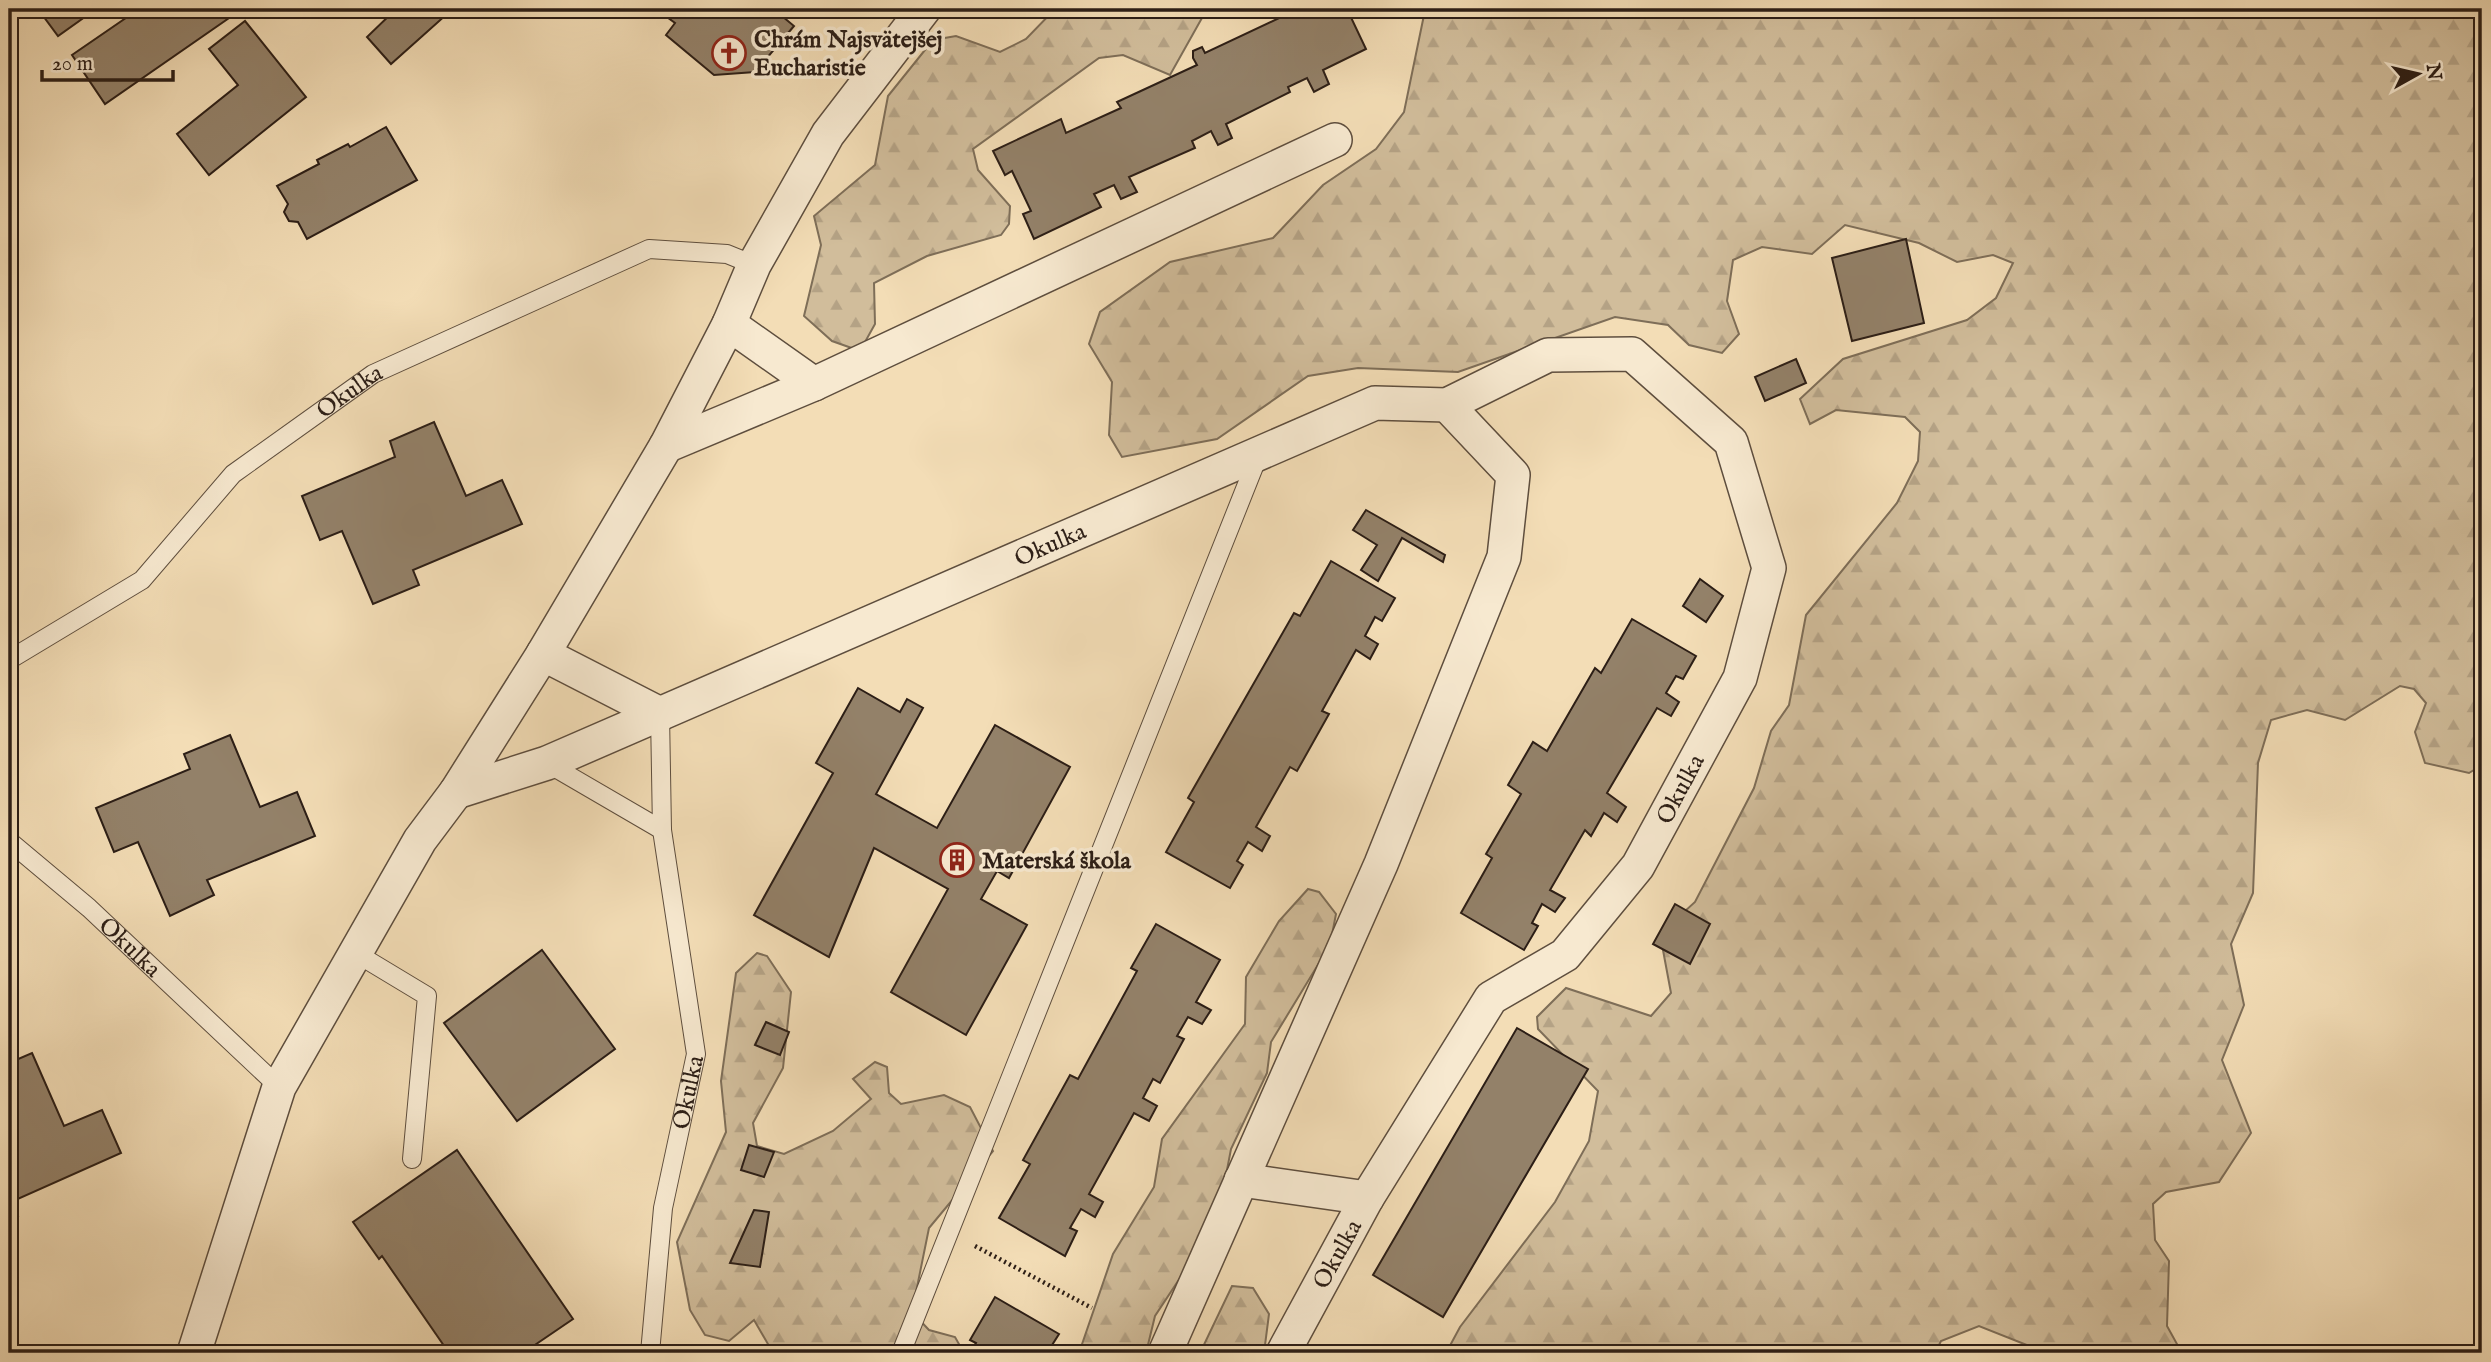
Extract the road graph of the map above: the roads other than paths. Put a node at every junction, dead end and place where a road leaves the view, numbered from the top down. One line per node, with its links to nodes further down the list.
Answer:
1 (924, 9): 3 (street)
2 (1335, 141): 5 (street)
3 (754, 265): 4 (street); 10 (lane, Okulka)
4 (729, 324): 5 (street); 7 (street)
5 (814, 384): 7 (street)
6 (1447, 405): 8 (street, Okulka); 19 (street); 20 (street, Okulka)
7 (666, 446): 9 (street)
8 (1261, 451): 11 (street, Okulka); 23 (lane)
9 (543, 654): 11 (street); 13 (street)
10 (9, 660)
11 (660, 714): 12 (street, Okulka); 14 (lane, Okulka)
12 (547, 763): 13 (street, Okulka); 14 (lane)
13 (456, 792): 16 (street)
14 (662, 831): 22 (lane, Okulka)
15 (9, 842): 17 (lane, Okulka)
16 (354, 952): 17 (street); 18 (lane)
17 (279, 1087): 21 (street)
18 (412, 1159)
19 (1241, 1181): 20 (street); 24 (street)
20 (1367, 1198): 25 (street, Okulka)
21 (194, 1353)
22 (650, 1353)
23 (901, 1353)
24 (1165, 1353)
25 (1283, 1353)

